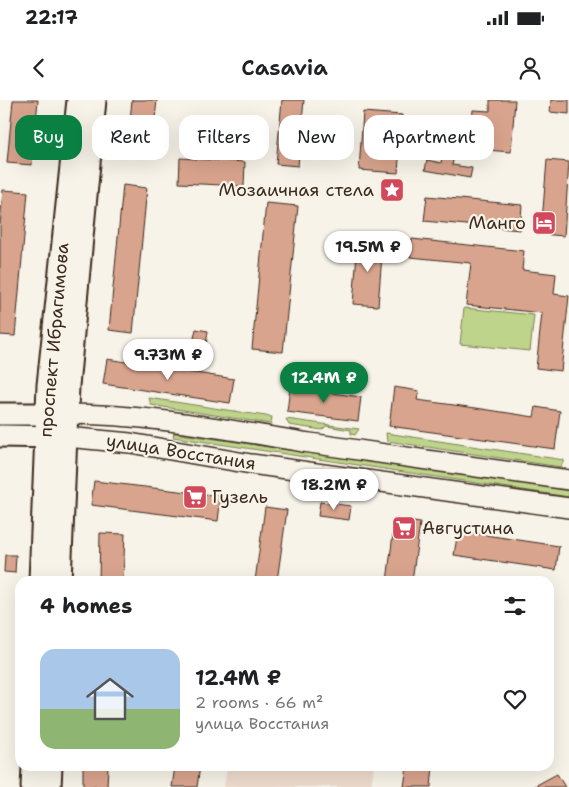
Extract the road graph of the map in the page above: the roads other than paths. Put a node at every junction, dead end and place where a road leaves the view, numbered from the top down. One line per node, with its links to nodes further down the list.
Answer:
1 (78, 100): 4 (main road, проспект Ибрагимова)
2 (95, 100): 4 (main road, проспект Ибрагимова)
3 (0, 414): 4 (main road, улица Восстания)
4 (56, 414): 5 (main road, улица Восстания); 7 (main road, проспект Ибрагимова)
5 (182, 423): 8 (main road); 9 (main road, улица Восстания)
6 (0, 436): 7 (main road, улица Восстания)
7 (56, 436): 8 (main road, улица Восстания); 11 (main road, проспект Ибрагимова); 12 (main road, проспект Ибрагимова)
8 (181, 452): 10 (main road, улица Восстания)
9 (569, 480)
10 (569, 508)
11 (41, 576)
12 (60, 576)
13 (33, 771): 15 (main road)
14 (51, 771): 16 (main road)
15 (32, 787)
16 (50, 787)

